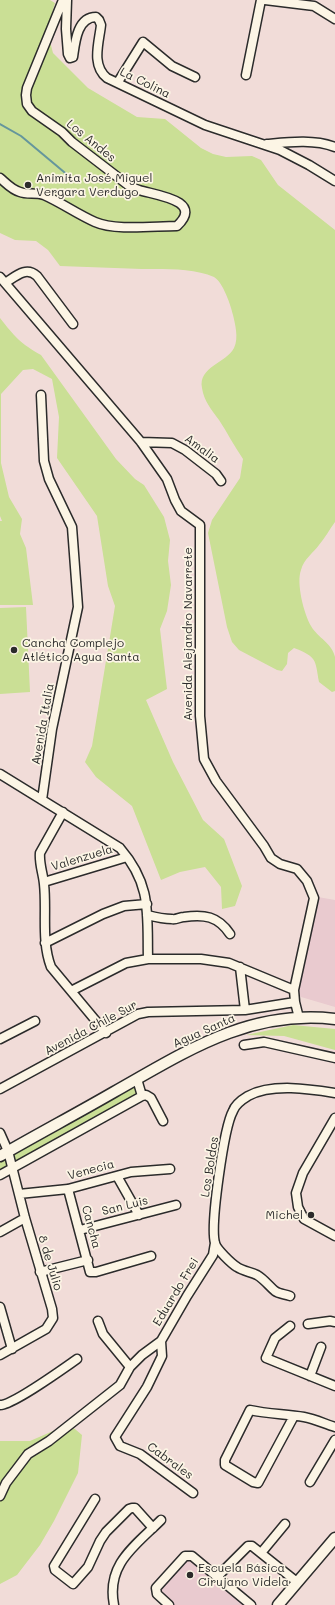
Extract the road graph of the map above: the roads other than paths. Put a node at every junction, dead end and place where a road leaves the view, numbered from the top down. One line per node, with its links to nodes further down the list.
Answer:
1 (63, 0): 11 (street, Los Andes)
2 (67, 0): 8 (street, La Colina)
3 (261, 0): 6 (street)
4 (265, 0): 5 (street)
5 (335, 19)
6 (246, 75)
7 (195, 77): 8 (street)
8 (118, 82): 9 (street, La Colina)
9 (265, 144): 10 (street); 12 (street, La Colina)
10 (335, 147)
11 (0, 178)
12 (335, 181)
13 (2, 280): 14 (street); 16 (street, Avenida Alejandro Navarrete)
14 (73, 324)
15 (41, 395): 19 (street, Avenida Italia)
16 (141, 442): 17 (street, Amalia); 29 (street, Avenida Alejandro Navarrete)
17 (221, 481)
18 (0, 774): 19 (street)
19 (42, 800): 20 (street)
20 (63, 812): 21 (street); 22 (street)
21 (127, 857): 22 (street, Valenzuela); 23 (street)
22 (44, 882): 26 (street)
23 (147, 904): 24 (street); 26 (street)
24 (147, 915): 25 (street); 27 (street)
25 (230, 934)
26 (45, 943): 30 (street)
27 (148, 959): 28 (street); 30 (street)
28 (240, 967): 29 (street); 32 (street)
29 (294, 990): 31 (street, Avenida Alejandro Navarrete)
30 (71, 991): 36 (street)
31 (295, 1002): 32 (street, Avenida Chile Sur); 33 (street, Avenida Alejandro Navarrete)
32 (245, 1010): 36 (street, Avenida Chile Sur)
33 (299, 1018): 34 (main road, Agua Santa); 40 (main road, Agua Santa)
34 (335, 1019)
35 (35, 1021): 37 (street)
36 (106, 1033): 41 (street, Avenida Chile Sur)
37 (0, 1039)
38 (244, 1045): 39 (street)
39 (335, 1058)
40 (137, 1079): 43 (street); 47 (main road, Agua Santa)
41 (0, 1089)
42 (335, 1093): 60 (street, Los Boldos)
43 (142, 1096): 45 (street); 48 (street)
44 (335, 1118): 59 (street)
45 (163, 1121)
46 (0, 1133): 47 (street, 8 de Julio)
47 (4, 1154): 48 (street, 8 de Julio)
48 (11, 1168): 50 (street); 53 (street, 8 de Julio)
49 (170, 1169): 51 (street, Venecia)
50 (0, 1175)
51 (117, 1176): 52 (street, Venecia); 55 (street)
52 (68, 1189): 53 (street, Venecia); 57 (street, Cancha)
53 (19, 1194): 56 (street, 8 de Julio)
54 (176, 1205): 55 (street, San Luis)
55 (139, 1215): 57 (street, San Luis)
56 (25, 1218): 58 (street); 63 (street, 8 de Julio)
57 (80, 1230): 62 (street, Cancha)
58 (0, 1232)
59 (335, 1236)
60 (215, 1244): 64 (street); 70 (street, Eduardo Frei)
61 (151, 1256): 62 (street, Cancha)
62 (88, 1260): 63 (street)
63 (40, 1272): 72 (street, 8 de Julio)
64 (290, 1296)
65 (0, 1307): 72 (street)
66 (98, 1321): 75 (street)
67 (335, 1322): 68 (street)
68 (308, 1324)
69 (290, 1326): 76 (street)
70 (161, 1341): 75 (street); 81 (street, Eduardo Frei)
71 (321, 1347): 76 (street)
72 (12, 1349): 73 (street, 8 de Julio)
73 (0, 1355)
74 (78, 1359): 78 (street)
75 (130, 1367): 85 (street)
76 (310, 1376): 77 (street)
77 (335, 1386)
78 (0, 1405)
79 (294, 1416): 79 (street); 80 (street)
80 (335, 1427)
81 (115, 1437): 84 (street, Cabrales)
82 (335, 1440): 83 (street)
83 (310, 1482)
84 (193, 1493)
85 (0, 1496)
86 (95, 1499): 89 (street)
87 (161, 1520): 89 (street)
88 (285, 1524): 91 (street)
89 (153, 1528): 94 (street)
90 (335, 1538): 93 (main road)
91 (261, 1552): 92 (street); 93 (street)
92 (217, 1577): 95 (street); 96 (street)
93 (297, 1582): 97 (main road)
94 (114, 1605)
95 (169, 1605)
96 (251, 1605)
97 (278, 1605)

